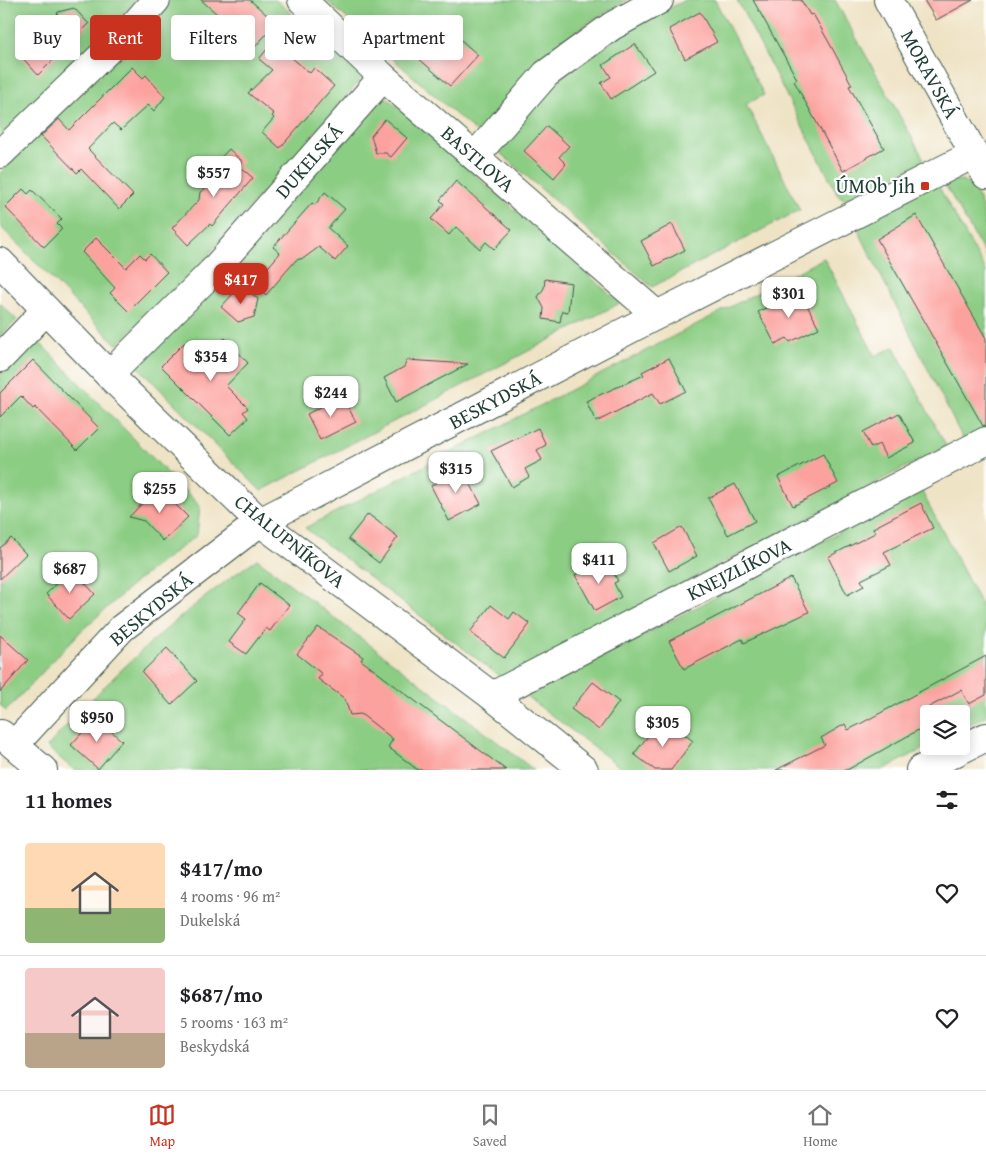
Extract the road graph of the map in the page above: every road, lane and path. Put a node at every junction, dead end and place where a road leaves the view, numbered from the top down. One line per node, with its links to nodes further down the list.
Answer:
1 (156, 0): 6 (street)
2 (302, 0): 5 (street, BASTLOVA)
3 (659, 0): 7 (street)
4 (888, 0): 8 (street, MORAVSKÁ)
5 (383, 76): 7 (street, BASTLOVA); 13 (street, DUKELSKÁ)
6 (0, 154)
7 (475, 156): 11 (street, BASTLOVA)
8 (980, 164): 11 (street, BESKYDSKÁ)
9 (0, 262): 10 (street, CHALUPNÍKOVA)
10 (46, 310): 12 (street); 13 (street, CHALUPNÍKOVA)
11 (658, 315): 15 (street, BESKYDSKÁ)
12 (0, 358)
13 (110, 375): 15 (street, CHALUPNÍKOVA)
14 (986, 441): 16 (street, KNEJZLÍKOVA)
15 (260, 522): 16 (street, CHALUPNÍKOVA); 18 (street, BESKYDSKÁ)
16 (492, 696): 20 (street, CHALUPNÍKOVA)
17 (986, 737): 21 (street)
18 (7, 739): 19 (street)
19 (42, 770)
20 (584, 770)
21 (920, 770)

